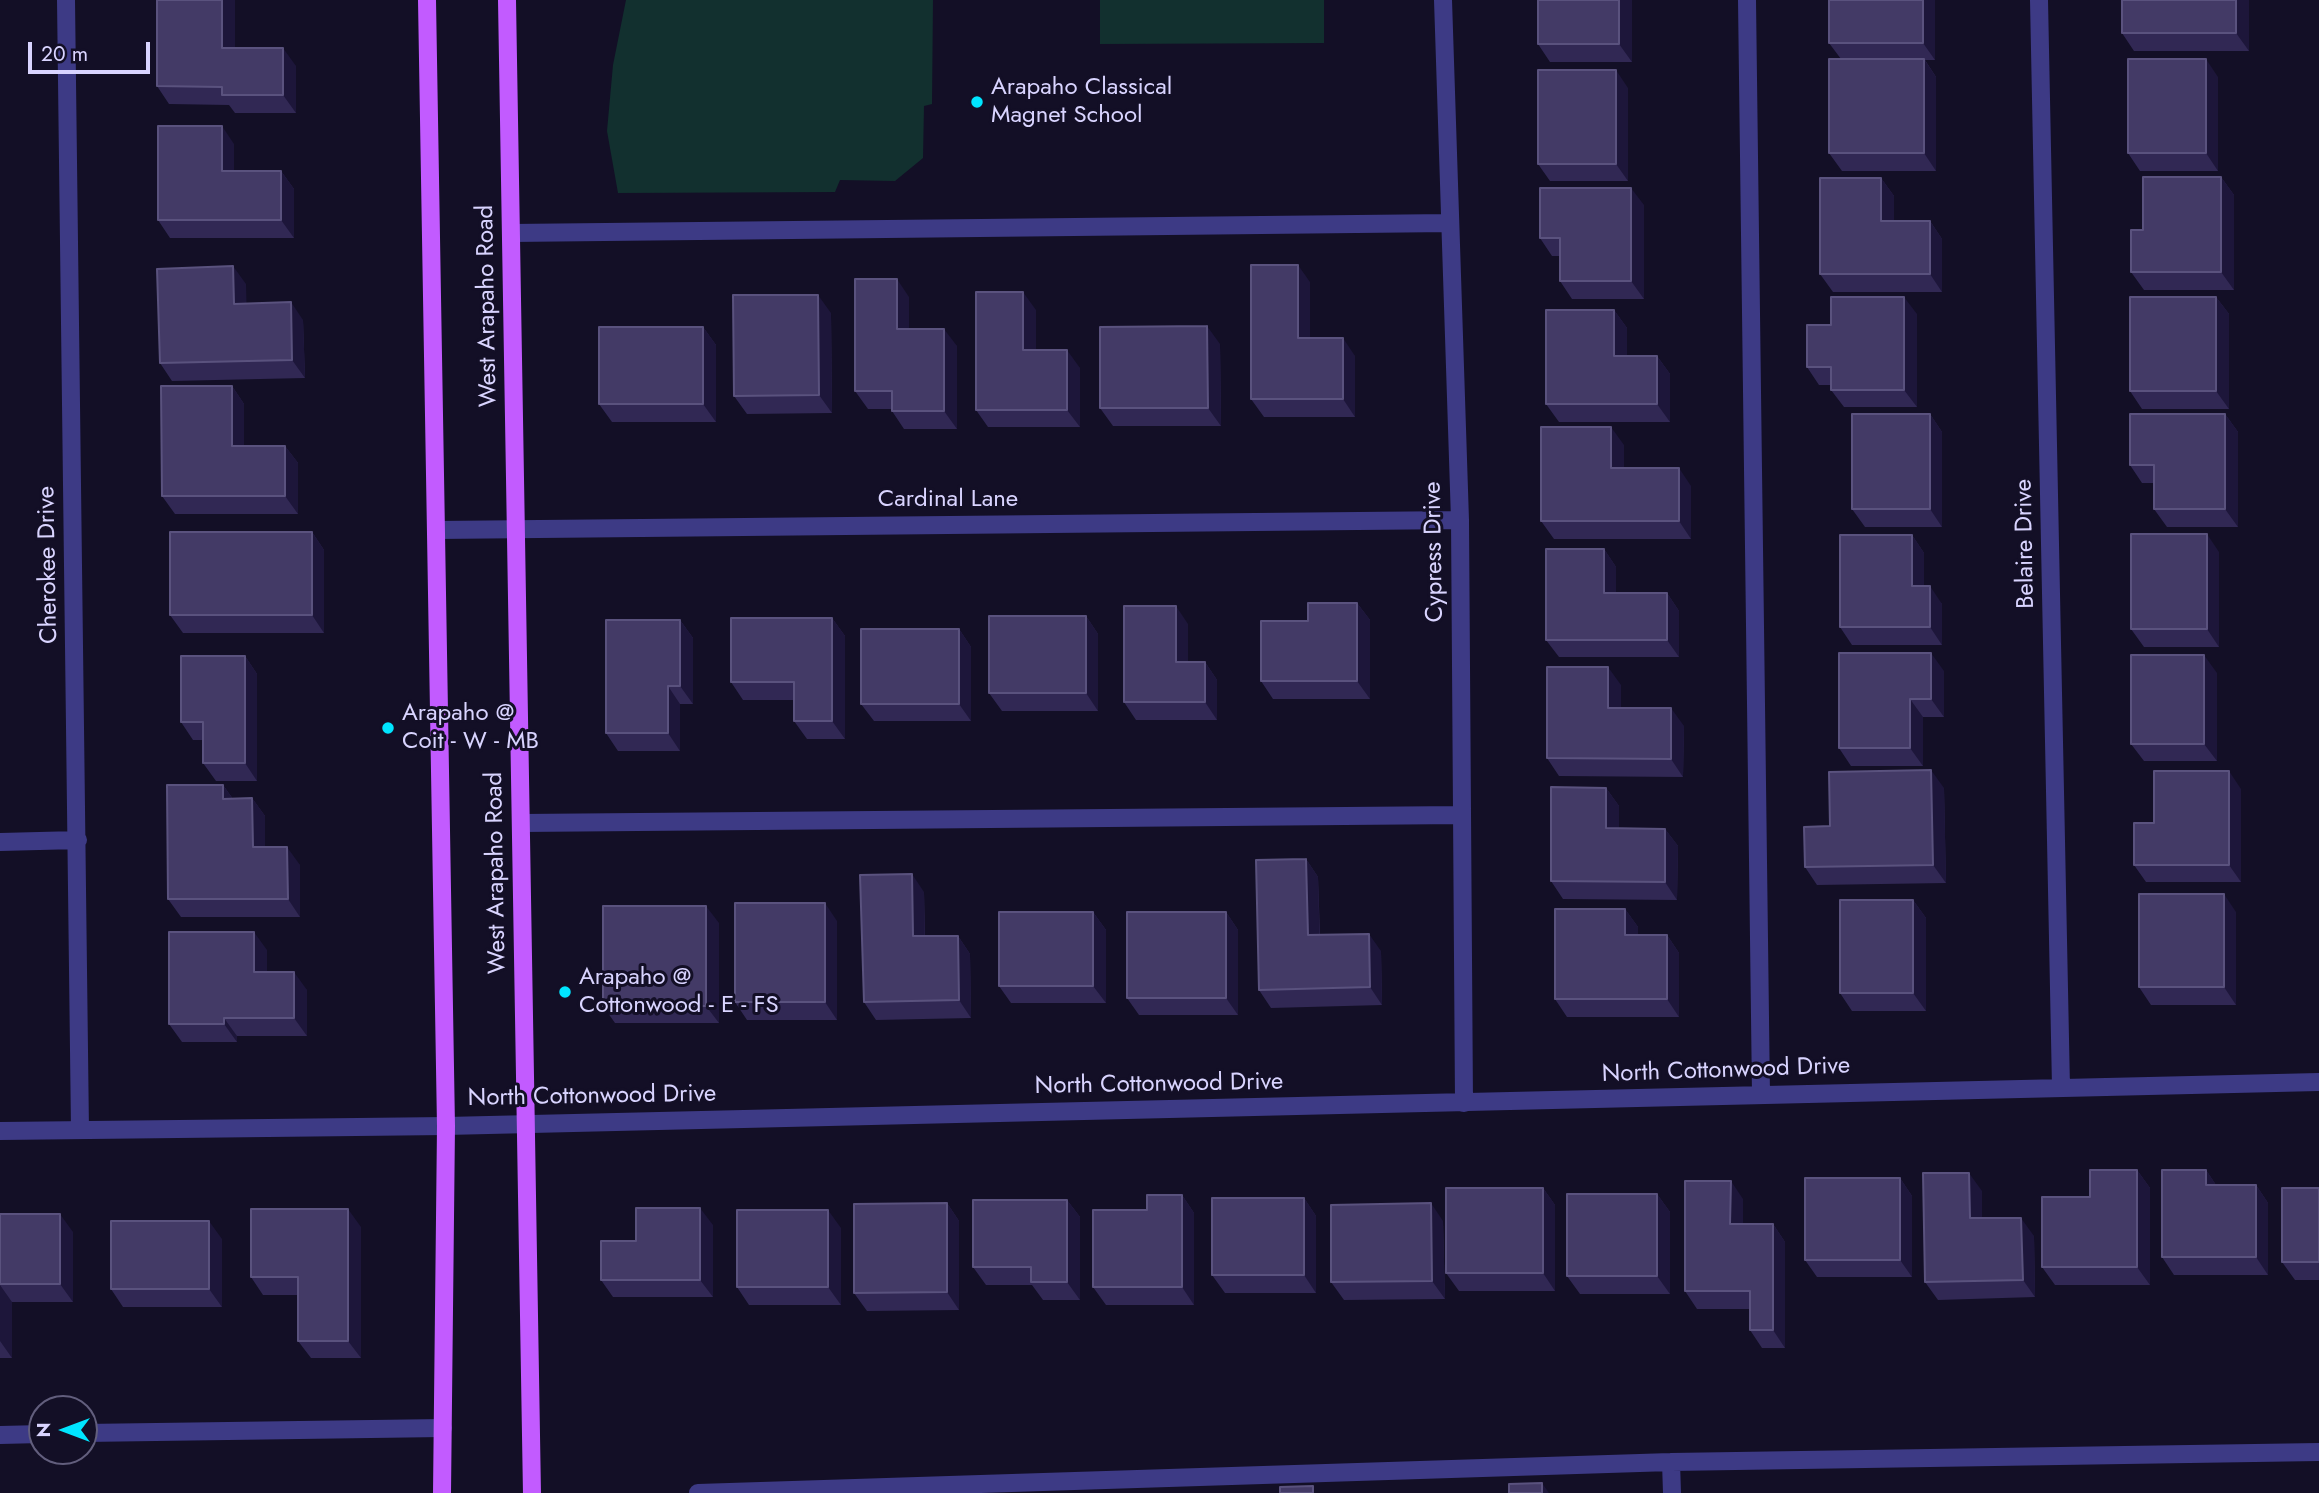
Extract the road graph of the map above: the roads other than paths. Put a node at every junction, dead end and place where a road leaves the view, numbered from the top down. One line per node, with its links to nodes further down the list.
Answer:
1 (66, 0): 14 (street, Cherokee Drive)
2 (427, 0): 11 (main road)
3 (507, 0): 8 (main road, West Arapaho Road)
4 (1443, 0): 7 (street, Cypress Drive)
5 (1747, 0): 18 (street)
6 (2039, 0): 17 (street, Belaire Drive)
7 (1450, 223): 8 (street); 9 (street, Cypress Drive)
8 (511, 233): 10 (main road, West Arapaho Road)
9 (1460, 520): 10 (street, Cardinal Lane); 12 (street, Cypress Drive)
10 (516, 528): 11 (street, Cardinal Lane); 13 (main road, West Arapaho Road)
11 (437, 530): 21 (main road)
12 (1462, 815): 13 (street); 19 (street, Cypress Drive)
13 (520, 823): 20 (main road, West Arapaho Road)
14 (78, 840): 15 (street); 22 (street, Cherokee Drive)
15 (0, 842)
16 (2319, 1082): 17 (street, North Cottonwood Drive)
17 (2061, 1087): 18 (street, North Cottonwood Drive)
18 (1761, 1094): 19 (street, North Cottonwood Drive)
19 (1464, 1103): 20 (street, North Cottonwood Drive)
20 (525, 1122): 21 (street, North Cottonwood Drive); 31 (main road, West Arapaho Road)
21 (446, 1126): 22 (street, North Cottonwood Drive); 24 (main road)
22 (80, 1130): 23 (street, North Cottonwood Drive)
23 (0, 1131)
24 (443, 1428): 25 (street); 30 (main road)
25 (98, 1433)
26 (28, 1434): 27 (street)
27 (0, 1435)
28 (2319, 1451): 29 (street)
29 (1671, 1462): 32 (street); 33 (street)
30 (442, 1493)
31 (532, 1493)
32 (698, 1493)
33 (1672, 1493)

